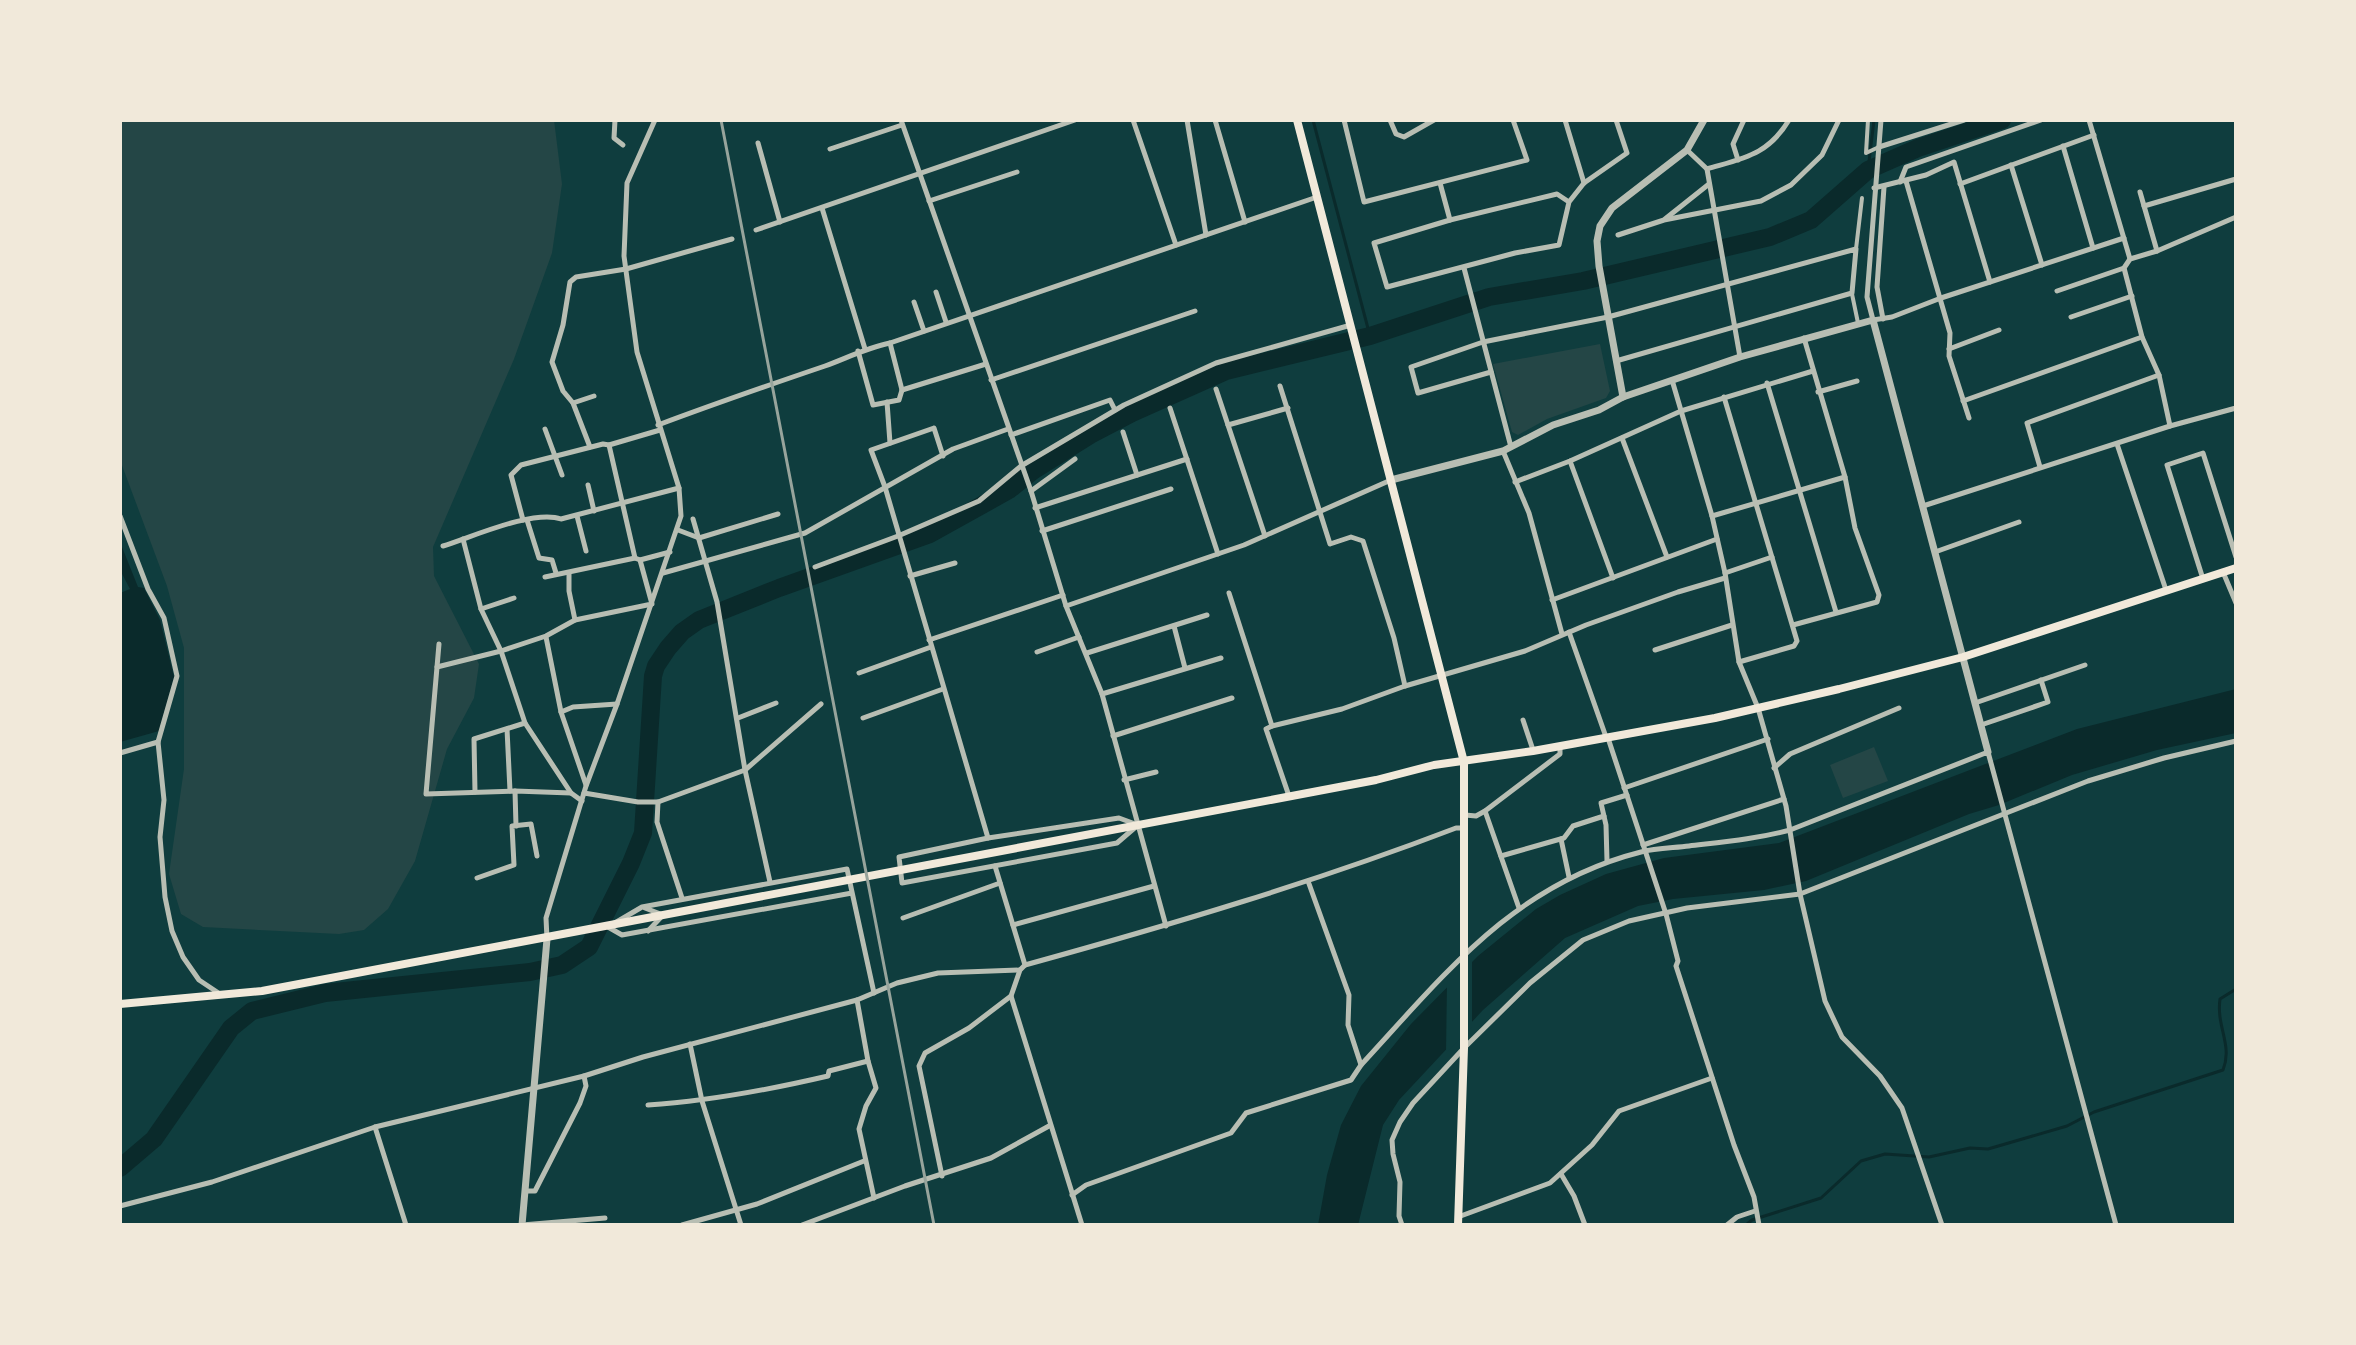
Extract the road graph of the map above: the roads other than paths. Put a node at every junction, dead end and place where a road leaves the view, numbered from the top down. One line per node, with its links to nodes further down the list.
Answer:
1 (615, 120): 26 (street)
2 (655, 120): 70 (street)
3 (1075, 120): 35 (street)
4 (1133, 120): 62 (street)
5 (1187, 120): 58 (street)
6 (1215, 120): 56 (street)
7 (1297, 120): 45 (main road)
8 (1344, 120): 38 (street)
9 (1390, 120): 10 (street)
10 (1434, 120)
11 (1513, 120): 38 (street)
12 (1565, 120): 39 (street)
13 (1616, 120): 39 (street)
14 (1704, 120): 30 (street)
15 (1744, 120): 31 (street)
16 (1789, 120): 31 (street)
17 (1839, 120): 51 (street)
18 (1868, 120): 28 (street)
19 (1881, 120): 28 (street)
20 (1964, 120): 28 (street)
21 (2041, 120): 37 (street)
22 (2089, 120): 24 (street)
23 (902, 122): 29 (street); 35 (street)
24 (2094, 135): 27 (street); 60 (street)
25 (758, 143): 55 (street)
26 (623, 145)
27 (2063, 146): 32 (street); 63 (street)
28 (1879, 147): 43 (street)
29 (830, 149)
30 (1687, 150): 33 (street); 81 (street)
31 (1738, 160): 33 (street)
32 (2011, 165): 41 (street); 67 (street)
33 (1707, 169): 40 (street)
34 (1017, 172): 47 (street)
35 (920, 174): 47 (street); 50 (street)
36 (2236, 179): 49 (street)
37 (1903, 182): 41 (street); 42 (street); 77 (street)
38 (1440, 183): 53 (street)
39 (1584, 183): 48 (street)
40 (1709, 184): 51 (street); 54 (street)
41 (1960, 184): 71 (street)
42 (1884, 187): 43 (street); 83 (street)
43 (1874, 188): 84 (street)
44 (2140, 192): 49 (street)
45 (1317, 197): 56 (street); 87 (main road)
46 (1862, 198): 64 (street)
47 (929, 201): 80 (street)
48 (1569, 202): 53 (street); 68 (street)
49 (2144, 206): 65 (street)
50 (822, 208): 55 (street); 95 (street)
51 (1715, 212): 54 (street); 72 (street)
52 (2236, 217): 65 (street)
53 (1450, 220): 68 (street)
54 (1664, 220): 59 (street)
55 (780, 222): 57 (street)
56 (1245, 222): 58 (street)
57 (756, 230)
58 (1206, 235): 62 (street)
59 (1618, 235)
60 (2124, 238): 63 (street); 66 (street)
61 (732, 239): 70 (street)
62 (1176, 245): 80 (street)
63 (2093, 248): 67 (street)
64 (1856, 249): 72 (street); 75 (street)
65 (2157, 251): 66 (street)
66 (2130, 259): 69 (street)
67 (2042, 265): 71 (street)
68 (1464, 268): 93 (street)
69 (2124, 268): 73 (street); 76 (street)
70 (626, 269): 117 (street); 126 (street)
71 (1990, 282): 77 (street)
72 (1726, 286): 81 (street); 88 (street)
73 (2057, 291)
74 (936, 292): 85 (street)
75 (1852, 293): 86 (street); 88 (street)
76 (2132, 296): 82 (street); 91 (street)
77 (1941, 298): 83 (street); 96 (street)
78 (914, 302): 90 (street)
79 (1195, 311): 104 (street)
80 (968, 314): 85 (street); 100 (street)
81 (1608, 317): 93 (street); 99 (street)
82 (2071, 317)
83 (1883, 319): 84 (street)
84 (1873, 320): 86 (street); 156 (street)
85 (946, 322): 90 (street)
86 (1858, 323): 92 (street)
87 (1351, 327): 121 (street); 146 (main road)
88 (1734, 329): 98 (street); 99 (street)
89 (1999, 330): 96 (street)
90 (924, 331): 94 (street)
91 (2142, 337): 103 (street); 115 (street)
92 (1804, 338): 98 (street); 101 (street)
93 (1483, 342): 102 (street); 102 (street)
94 (890, 343): 95 (street); 110 (street)
95 (865, 349): 97 (street)
96 (1949, 349): 115 (street)
97 (858, 351): 116 (street); 126 (street)
98 (1740, 357): 105 (street)
99 (1616, 361): 113 (street)
100 (986, 364): 104 (street); 110 (street)
101 (1813, 371): 107 (street); 111 (street)
102 (1491, 372): 135 (street)
103 (2159, 375): 125 (street); 142 (street)
104 (991, 380): 128 (street)
105 (1672, 380): 113 (street); 122 (street)
106 (1857, 381): 111 (street)
107 (1767, 383): 114 (street); 152 (street)
108 (1280, 386): 119 (street)
109 (1216, 389): 124 (street)
110 (902, 390): 116 (street)
111 (1818, 392): 145 (street)
112 (594, 396): 117 (street)
113 (1623, 397): 135 (street)
114 (1724, 397): 122 (street); 155 (street)
115 (1963, 401): 123 (street)
116 (887, 402): 131 (street)
117 (573, 403): 134 (street)
118 (1170, 408): 139 (street)
119 (1288, 408): 124 (street); 159 (street)
120 (2236, 408): 125 (street)
121 (1115, 410): 128 (street); 141 (street)
122 (1681, 411): 130 (street); 163 (street)
123 (1969, 418)
124 (1228, 425): 170 (street)
125 (2170, 426): 132 (street)
126 (659, 427): 133 (street); 150 (street)
127 (545, 429): 136 (street)
128 (1009, 432): 137 (street); 141 (street)
129 (1123, 432): 144 (street)
130 (1622, 438): 140 (street); 179 (street)
131 (890, 443): 137 (street); 149 (street)
132 (2117, 444): 142 (street); 196 (street)
133 (609, 445): 134 (street); 154 (street)
134 (590, 447): 136 (street)
135 (1507, 449): 146 (street); 147 (street)
136 (554, 455): 143 (street); 165 (street)
137 (943, 456): 149 (street)
138 (1075, 459): 153 (street)
139 (1187, 459): 144 (street); 178 (street)
140 (1570, 461): 147 (street); 194 (street)
141 (1021, 466): 153 (street); 169 (street)
142 (2040, 467): 156 (street)
143 (562, 475)
144 (1137, 475): 157 (street)
145 (1845, 477): 152 (street); 205 (street)
146 (1391, 480): 159 (street); 228 (main road)
147 (1515, 482): 200 (street)
148 (588, 485): 158 (street)
149 (885, 487): 169 (street); 183 (street)
150 (679, 488): 154 (street); 167 (street)
151 (1171, 489): 168 (street)
152 (1800, 490): 155 (street); 205 (street)
153 (1031, 491): 157 (street)
154 (624, 503): 158 (street); 182 (street)
155 (1757, 503): 163 (street); 180 (street)
156 (1923, 506): 177 (street)
157 (1035, 508): 168 (street)
158 (594, 511): 162 (street)
159 (1321, 513): 170 (street); 230 (street)
160 (778, 514): 171 (street)
161 (120, 516): 252 (street)
162 (577, 516): 165 (street); 175 (street)
163 (1712, 516): 173 (street)
164 (693, 519): 171 (street)
165 (525, 520): 172 (street); 188 (street)
166 (2019, 522): 177 (street)
167 (678, 530): 171 (street); 176 (street)
168 (1042, 531): 198 (street)
169 (898, 536): 185 (street); 192 (street)
170 (1265, 536): 178 (street)
171 (699, 538): 183 (street)
172 (463, 539): 174 (street); 204 (street)
173 (1717, 539): 179 (street); 191 (street)
174 (443, 546)
175 (586, 551)
176 (670, 552): 182 (street); 190 (street)
177 (1935, 552): 221 (street)
178 (1218, 554): 203 (street)
179 (1667, 557): 194 (street)
180 (1772, 557): 191 (street); 209 (street)
181 (2236, 557): 195 (street)
182 (638, 559): 189 (street); 202 (street)
183 (706, 562): 190 (street); 241 (street)
184 (955, 563): 192 (street)
185 (815, 567)
186 (2236, 568): 187 (main road)
187 (2223, 572): 195 (main road); 201 (street)
188 (556, 573): 189 (street); 193 (street)
189 (569, 573): 207 (street)
190 (662, 574): 202 (street)
191 (1725, 575): 208 (street); 211 (street)
192 (910, 576): 214 (street)
193 (545, 577)
194 (1613, 578): 200 (street)
195 (2203, 580): 196 (main road)
196 (2166, 590): 221 (main road)
197 (1229, 593): 246 (street)
198 (1063, 595): 203 (street); 214 (street)
199 (514, 598): 204 (street)
200 (1552, 600): 211 (street)
201 (2236, 603)
202 (652, 604): 207 (street); 236 (street)
203 (1066, 606): 213 (street)
204 (481, 609): 218 (street)
205 (1836, 612): 209 (street)
206 (1207, 615): 210 (street)
207 (575, 620): 212 (street)
208 (1732, 625): 217 (street); 223 (street)
209 (1793, 625): 223 (street)
210 (1174, 626): 220 (street); 226 (street)
211 (1566, 633): 228 (street); 249 (street)
212 (546, 636): 218 (street); 240 (street)
213 (1079, 637): 219 (street); 220 (street)
214 (929, 640): 216 (street)
215 (439, 644): 225 (street)
216 (931, 647): 227 (street); 231 (street)
217 (1655, 650)
218 (501, 651): 225 (street); 244 (street)
219 (1037, 652)
220 (1087, 653): 232 (street)
221 (1963, 657): 235 (street); 238 (main road)
222 (1221, 658): 226 (street)
223 (1739, 662): 238 (street)
224 (2085, 665): 229 (street)
225 (437, 667): 265 (street)
226 (1185, 668): 232 (street)
227 (859, 673)
228 (1444, 677): 230 (street); 257 (main road)
229 (2041, 680): 235 (street); 245 (street)
230 (1405, 686): 246 (street)
231 (943, 689): 242 (street); 280 (street)
232 (1102, 694): 248 (street)
233 (1232, 698): 248 (street)
234 (776, 703): 241 (street)
235 (1975, 703): 245 (street)
236 (617, 704): 240 (street); 263 (street)
237 (821, 704): 259 (street)
238 (1758, 708): 249 (main road); 250 (street)
239 (1899, 708): 258 (street)
240 (561, 712): 263 (street)
241 (738, 718): 259 (street)
242 (863, 718)
243 (1523, 720): 254 (street)
244 (525, 723): 247 (street); 266 (street)
245 (1981, 725): 255 (street)
246 (1272, 726): 268 (street)
247 (507, 729): 264 (street); 265 (street)
248 (1113, 736): 261 (street)
249 (1607, 738): 253 (main road); 262 (street)
250 (1768, 739): 258 (street); 262 (street)
251 (2236, 741): 273 (street)
252 (158, 742): 256 (street); 309 (street)
253 (1560, 746): 254 (main road); 272 (street)
254 (1533, 751): 257 (main road)
255 (1988, 752): 273 (street); 279 (street)
256 (120, 753)
257 (1464, 762): 268 (main road); 274 (main road)
258 (1774, 768): 269 (street)
259 (745, 770): 271 (street); 290 (street)
260 (1156, 772): 261 (street)
261 (1124, 780): 276 (street)
262 (1624, 788): 267 (street)
263 (585, 790): 270 (street); 271 (street)
264 (512, 791): 265 (street); 266 (street); 277 (street)
265 (475, 792)
266 (571, 793): 270 (street)
267 (1627, 795): 275 (street); 282 (street)
268 (1289, 796): 276 (main road)
269 (1784, 799): 279 (street); 282 (street)
270 (582, 801): 305 (street)
271 (658, 802): 295 (street)
272 (1485, 811): 274 (street); 284 (street)
273 (2005, 814): 294 (street); 346 (street)
274 (1465, 815): 278 (main road)
275 (1604, 816): 281 (street); 285 (street)
276 (1138, 825): 280 (street); 286 (street); 292 (street); 299 (main road)
277 (516, 826): 283 (street); 288 (street)
278 (1465, 828): 289 (street); 306 (main road)
279 (1790, 830): 282 (street); 294 (street)
280 (988, 838): 286 (street)
281 (1561, 839): 284 (street); 287 (street)
282 (1644, 848): 285 (street); 298 (street)
283 (537, 856)
284 (1501, 856): 297 (street)
285 (1607, 861): 287 (street)
286 (995, 866): 291 (street)
287 (1569, 877): 297 (street)
288 (477, 878)
289 (1308, 881): 302 (street); 316 (street)
290 (770, 882): 293 (street); 295 (street)
291 (1000, 883): 300 (street); 301 (street)
292 (1155, 886): 301 (street); 302 (street)
293 (852, 893): 304 (street); 308 (street)
294 (1800, 894): 298 (street); 345 (street)
295 (682, 898): 296 (street)
296 (642, 907): 299 (street); 303 (street)
297 (1519, 908): 306 (street)
298 (1666, 914): 314 (street); 318 (street)
299 (663, 915): 303 (main road); 304 (street)
300 (903, 918)
301 (1013, 925): 307 (street)
302 (1166, 926): 307 (street)
303 (608, 927): 304 (street); 305 (main road)
304 (647, 931)
305 (547, 939): 309 (main road); 319 (street)
306 (1463, 955): 314 (main road); 316 (street)
307 (1022, 967): 308 (street); 310 (street)
308 (874, 993): 311 (street)
309 (221, 995): 312 (main road)
310 (1011, 996): 322 (street); 326 (street)
311 (857, 1000): 313 (street); 315 (street)
312 (120, 1004)
313 (690, 1044): 317 (street); 320 (street)
314 (1464, 1048): 334 (main road); 341 (street)
315 (868, 1061): 320 (street); 324 (street)
316 (1361, 1065): 328 (street)
317 (584, 1076): 319 (street); 327 (street)
318 (1712, 1078): 325 (street); 332 (street)
319 (535, 1088): 323 (street); 327 (street)
320 (702, 1101): 321 (street); 331 (street)
321 (648, 1105)
322 (1049, 1126): 326 (street); 328 (street)
323 (375, 1127): 330 (street); 335 (street)
324 (864, 1161): 329 (street); 331 (street)
325 (1561, 1174): 334 (street); 342 (street)
326 (942, 1176): 329 (street)
327 (525, 1191): 336 (street)
328 (1072, 1195): 340 (street)
329 (874, 1198): 339 (street)
330 (120, 1206)
331 (736, 1211): 337 (street); 338 (street)
332 (1755, 1211): 343 (street); 344 (street)
333 (605, 1218): 336 (street)
334 (1458, 1221)
335 (406, 1225)
336 (522, 1225)
337 (682, 1225)
338 (741, 1225)
339 (802, 1225)
340 (1082, 1225)
341 (1402, 1225)
342 (1585, 1225)
343 (1727, 1225)
344 (1759, 1225)
345 (1942, 1225)
346 (2116, 1225)

